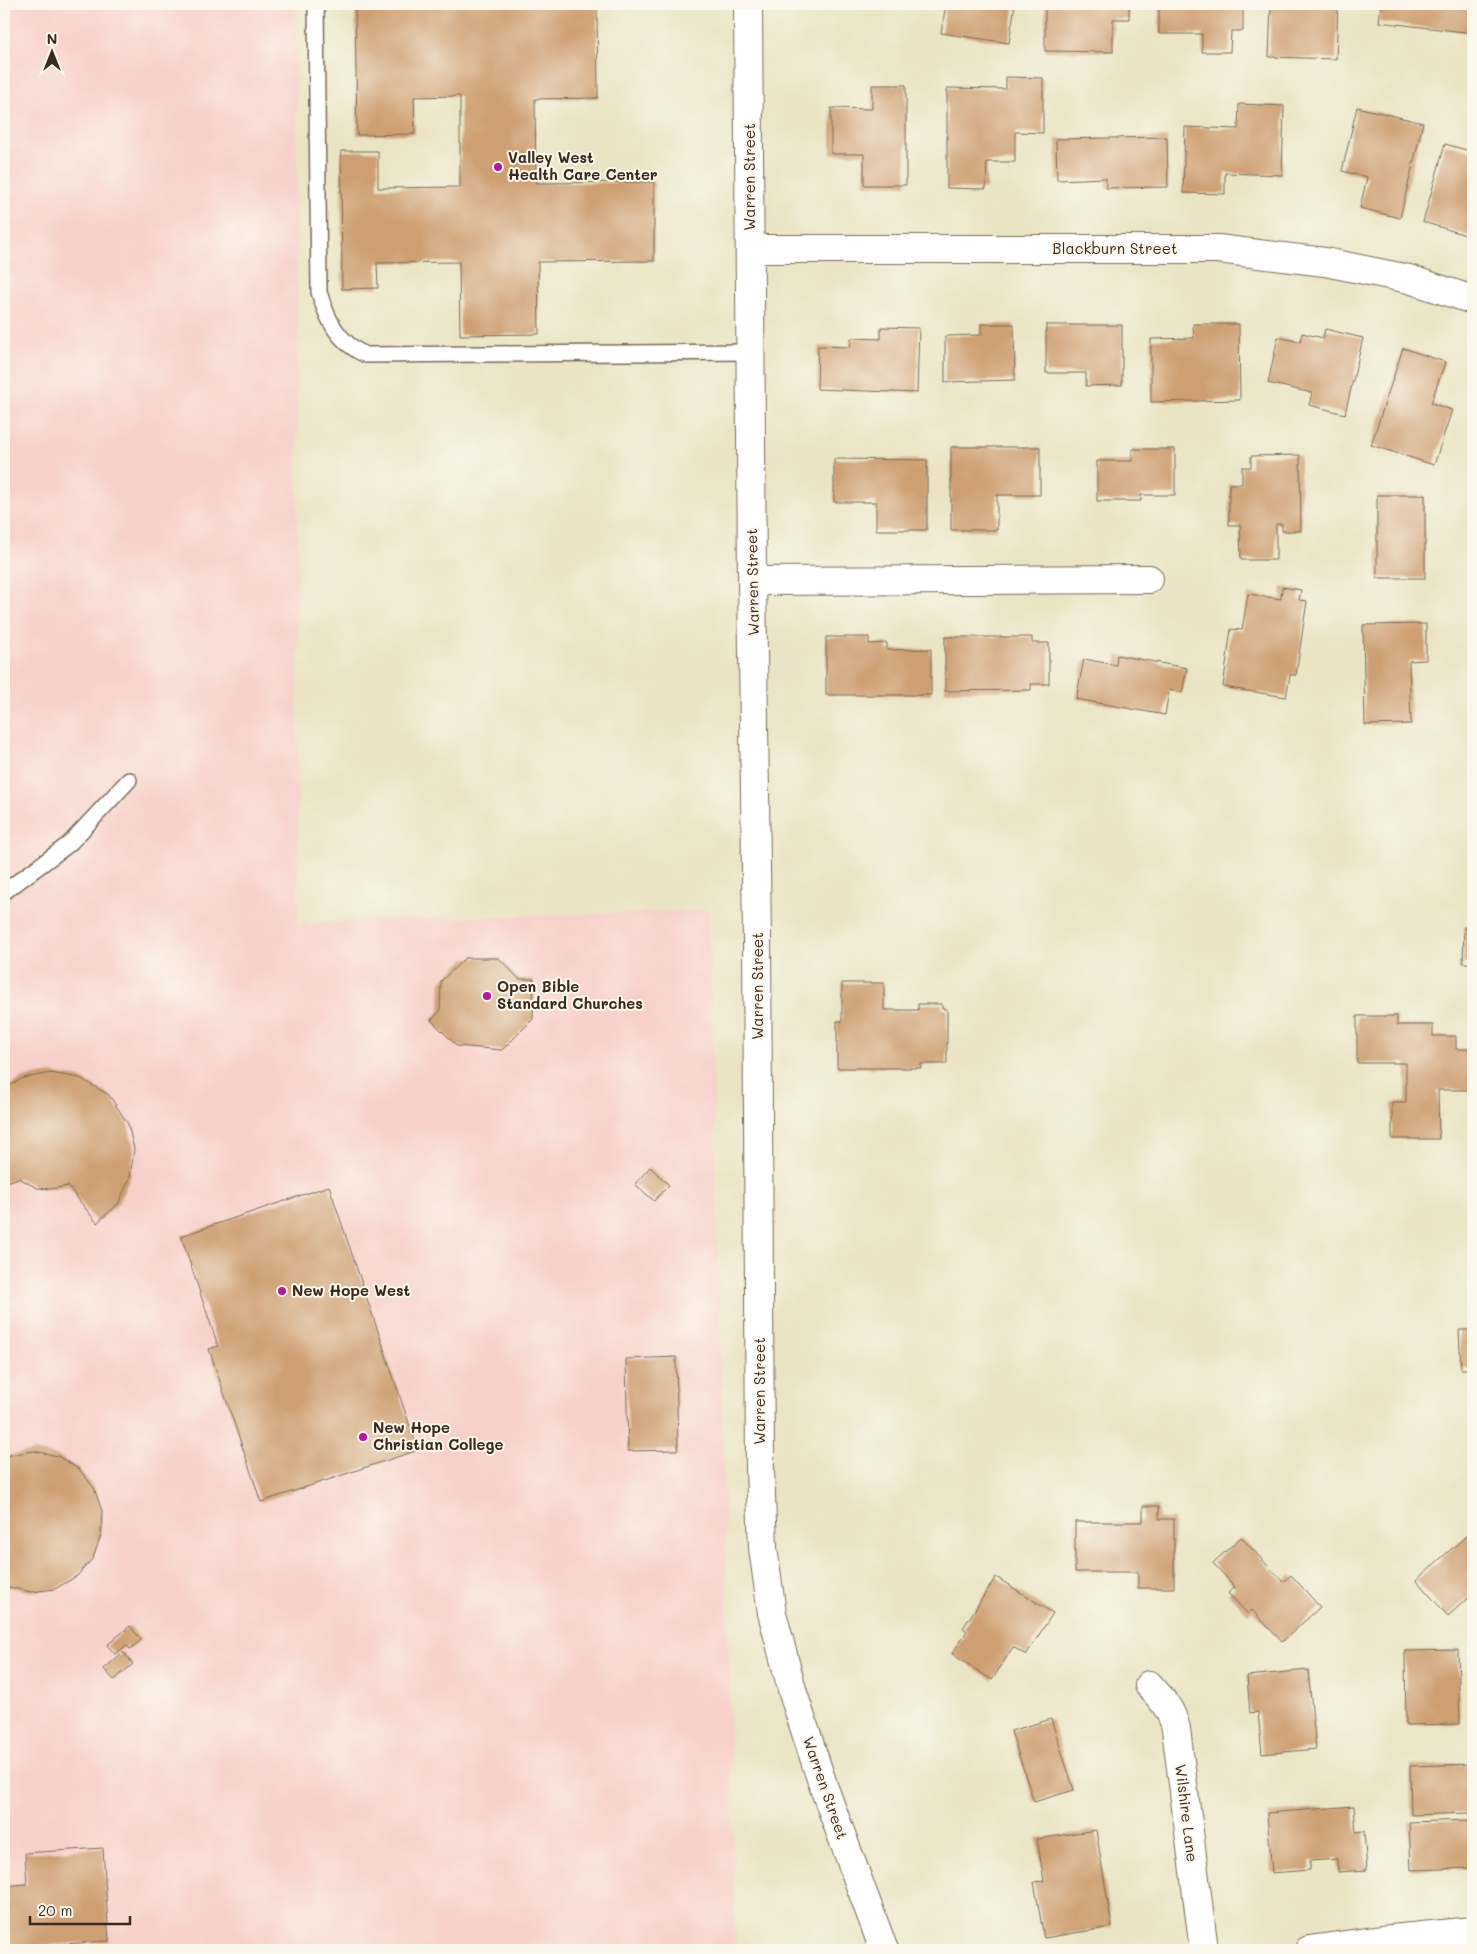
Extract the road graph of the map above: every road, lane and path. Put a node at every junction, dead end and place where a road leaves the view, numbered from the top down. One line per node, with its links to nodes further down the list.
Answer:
1 (316, 4): 5 (lane)
2 (748, 4): 3 (street, Warren Street)
3 (750, 249): 4 (street, Blackburn Street); 5 (street, Warren Street)
4 (1473, 300)
5 (751, 352): 7 (street, Warren Street)
6 (1149, 579): 7 (street)
7 (752, 581): 12 (street, Warren Street)
8 (129, 780): 9 (lane)
9 (4, 892)
10 (1148, 1685): 13 (street, Wilshire Lane)
11 (1473, 1931): 14 (street)
12 (884, 1950)
13 (1204, 1950)
14 (1309, 1950)

